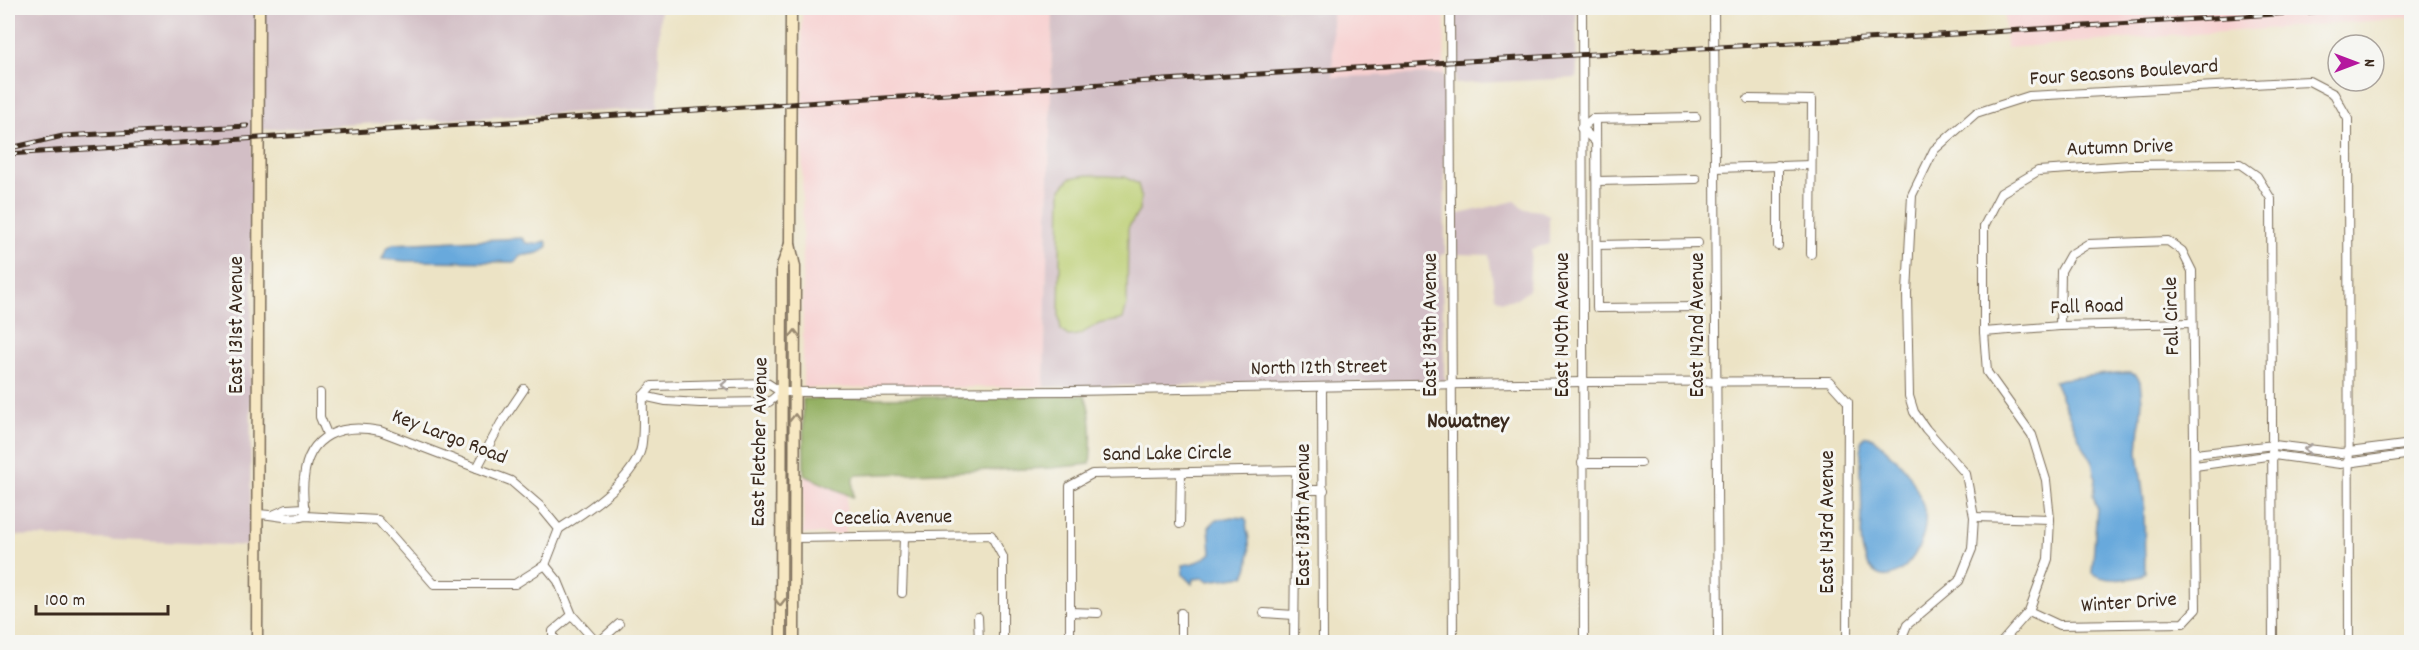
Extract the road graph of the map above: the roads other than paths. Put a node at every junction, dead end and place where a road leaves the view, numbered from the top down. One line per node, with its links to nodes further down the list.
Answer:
1 (259, 8): 52 (main road, East 131st Avenue)
2 (791, 8): 17 (main road, East Fletcher Avenue)
3 (1450, 8): 27 (street, East 139th Avenue)
4 (1582, 8): 9 (street, East 140th Avenue)
5 (1714, 8): 13 (street, East 142nd Avenue)
6 (1748, 99): 12 (street)
7 (1696, 117): 8 (street)
8 (1596, 119): 9 (street); 10 (street)
9 (1581, 128): 10 (street); 26 (street, East 140th Avenue)
10 (1596, 142): 15 (street)
11 (1778, 165): 12 (street); 13 (street); 19 (street)
12 (1810, 165): 20 (street)
13 (1716, 168): 25 (street, East 142nd Avenue)
14 (1696, 179): 15 (street)
15 (1596, 181): 18 (street)
16 (1698, 243): 18 (street)
17 (790, 244): 30 (main road, East Fletcher Avenue); 32 (main road, East Fletcher Avenue, one-way to 17)
18 (1597, 245): 21 (street)
19 (1778, 246)
20 (1811, 254)
21 (1700, 307)
22 (2192, 323): 23 (street, Fall Road); 23 (street, Fall Circle); 41 (street, Fall Circle)
23 (2060, 326): 24 (street, Fall Road)
24 (1984, 332): 37 (street, Autumn Drive); 54 (street, Autumn Drive)
25 (1717, 381): 26 (street, North 12th Street); 34 (street, North 12th Street); 83 (street, East 142nd Avenue)
26 (1582, 382): 27 (street, North 12th Street); 45 (street, East 140th Avenue)
27 (1450, 386): 28 (street, North 12th Street); 81 (street, East 139th Avenue)
28 (1322, 387): 32 (street, North 12th Street); 50 (street, East 138th Avenue)
29 (524, 389): 47 (street)
30 (781, 392): 32 (street, North 12th Street); 33 (street); 33 (street, one-way to 33); 38 (main road, East Fletcher Avenue)
31 (320, 393): 35 (street)
32 (795, 393): 57 (main road, East Fletcher Avenue, one-way to 32)
33 (643, 396): 56 (street)
34 (1848, 402): 84 (street, East 143rd Avenue)
35 (327, 434): 47 (street, Key Largo Road); 51 (street)
36 (2412, 444): 39 (street)
37 (2274, 445): 39 (street, one-way to 37); 41 (street); 42 (street, Autumn Drive)
38 (780, 450): 57 (main road); 73 (main road, East Fletcher Avenue, one-way to 73)
39 (2349, 452): 43 (street, Four Seasons Boulevard); 53 (street, Four Seasons Boulevard)
40 (2412, 453): 43 (street)
41 (2195, 454): 46 (street, Fall Circle)
42 (2274, 455): 43 (street); 46 (street); 87 (street, Autumn Drive)
43 (2349, 462): 88 (street, Four Seasons Boulevard)
44 (1641, 463): 45 (street)
45 (1582, 464): 82 (street, East 140th Avenue)
46 (2195, 466): 61 (street, Winter Drive)
47 (477, 468): 56 (street, Key Largo Road)
48 (1180, 473): 49 (street, Sand Lake Circle); 55 (street); 62 (street, Sand Lake Circle)
49 (1296, 490): 50 (street); 67 (street, Sand Lake Circle)
50 (1324, 490): 80 (street, East 138th Avenue)
51 (305, 512): 52 (street); 59 (street)
52 (257, 514): 70 (main road, East 131st Avenue)
53 (1974, 517): 54 (street); 85 (street, Four Seasons Boulevard)
54 (2050, 519): 61 (street, Autumn Drive)
55 (1180, 524)
56 (558, 528): 59 (street)
57 (795, 538): 58 (street, Cecelia Avenue); 74 (main road, East Fletcher Avenue)
58 (904, 538): 60 (street); 76 (street, Cecelia Avenue)
59 (545, 565): 66 (street)
60 (902, 593)
61 (2029, 611): 86 (street, Autumn Drive)
62 (1070, 612): 63 (street); 77 (street, Sand Lake Circle)
63 (1098, 613)
64 (1181, 613): 78 (street)
65 (1264, 614): 67 (street)
66 (573, 615): 71 (street); 72 (street)
67 (1294, 615): 79 (street, Sand Lake Circle)
68 (978, 617): 75 (street)
69 (619, 624): 72 (street)
70 (257, 642)
71 (557, 642)
72 (598, 642)
73 (781, 642)
74 (794, 642)
75 (979, 642)
76 (1003, 642)
77 (1070, 642)
78 (1181, 642)
79 (1294, 642)
80 (1323, 642)
81 (1453, 642)
82 (1584, 642)
83 (1718, 642)
84 (1847, 642)
85 (1900, 642)
86 (2002, 642)
87 (2273, 642)
88 (2349, 642)

